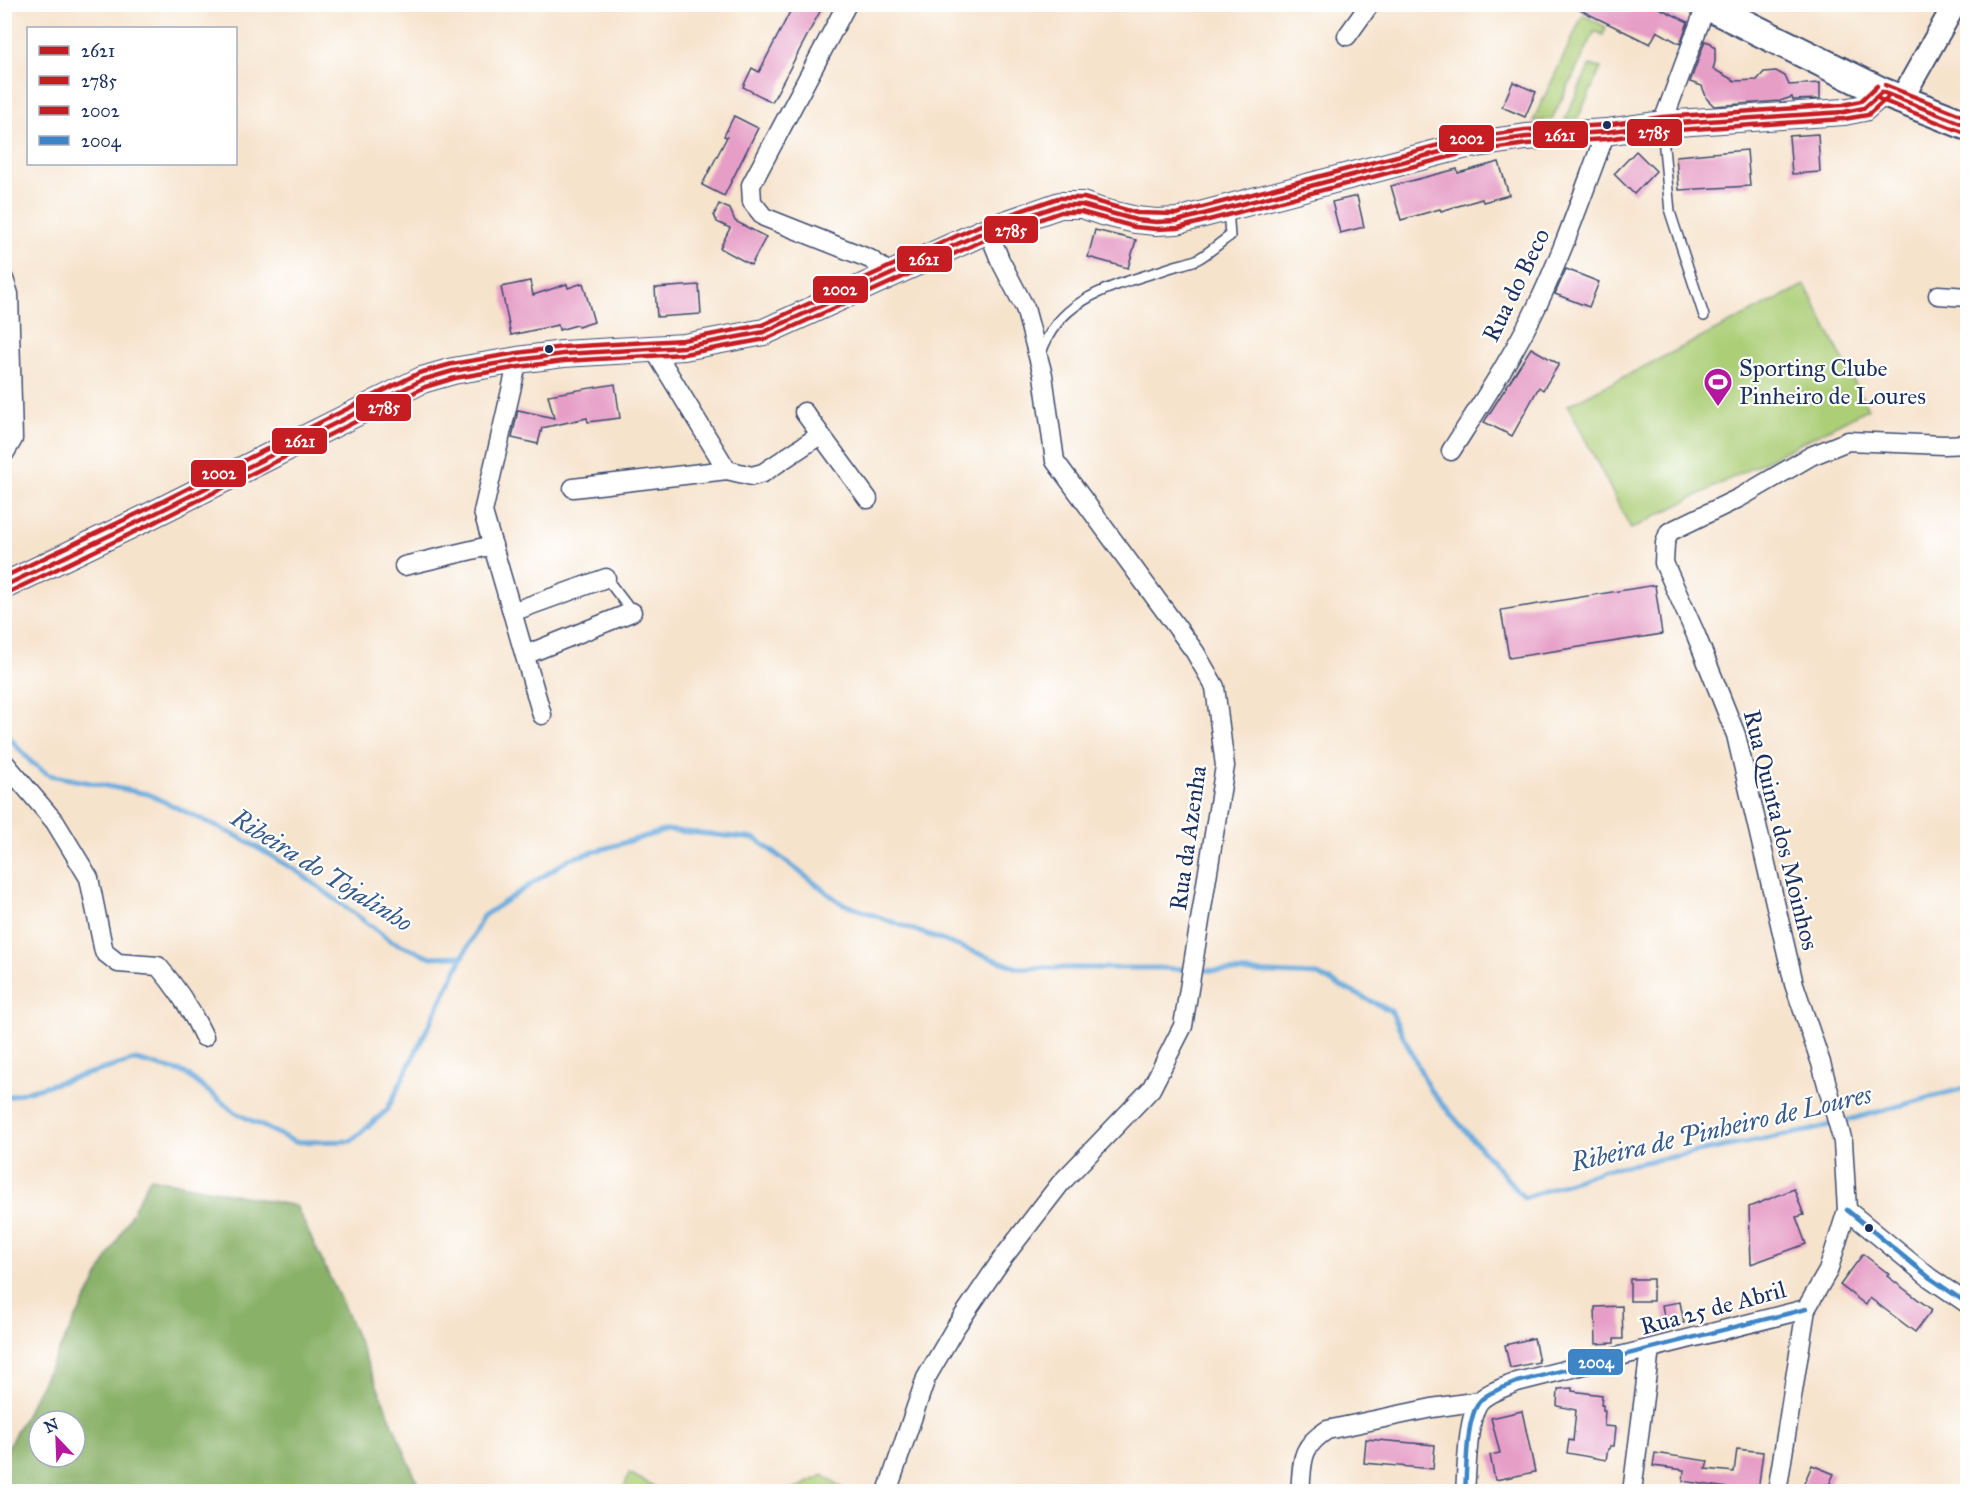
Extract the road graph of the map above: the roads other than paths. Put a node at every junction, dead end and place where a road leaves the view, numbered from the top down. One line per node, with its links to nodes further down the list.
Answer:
1 (847, 4): 12 (street)
2 (1370, 4): 5 (street)
3 (1955, 4): 6 (street)
4 (1705, 5): 6 (main road); 7 (street)
5 (1347, 36)
6 (1891, 96): 7 (main road); 8 (main road)
7 (1662, 124): 9 (main road); 16 (lane)
8 (1968, 126)
9 (1606, 132): 10 (main road); 23 (street, Rua do Beco)
10 (1228, 208): 11 (main road); 18 (lane)
11 (988, 230): 12 (main road); 18 (street, Rua da Azenha)
12 (891, 274): 17 (main road)
13 (4, 279): 24 (street)
14 (1938, 295): 15 (street)
15 (1968, 297)
16 (1704, 316)
17 (653, 348): 19 (main road); 25 (street)
18 (1039, 359): 43 (street, Rua da Azenha)
19 (518, 360): 28 (street); 31 (main road)
20 (804, 412): 21 (street)
21 (820, 435): 25 (street); 27 (street)
22 (1968, 444): 38 (street, Rua Quinta dos Moinhos)
23 (1451, 451)
24 (4, 454)
25 (727, 470): 26 (street)
26 (573, 488)
27 (868, 499)
28 (493, 545): 29 (street); 32 (street)
29 (404, 566)
30 (606, 578): 32 (street); 33 (lane)
31 (4, 586)
32 (512, 612): 34 (street)
33 (632, 612): 34 (street)
34 (525, 655): 35 (street)
35 (542, 715)
36 (4, 762): 37 (street)
37 (204, 1037)
38 (1847, 1210): 39 (street); 40 (street, Rua Quinta dos Moinhos)
39 (1968, 1304)
40 (1806, 1309): 41 (street, Rua 25 de Abril); 47 (street)
41 (1650, 1349): 42 (street, Rua 25 de Abril); 46 (street)
42 (1480, 1401): 44 (street); 45 (street)
43 (887, 1491)
44 (1300, 1491)
45 (1465, 1491)
46 (1632, 1491)
47 (1777, 1491)

